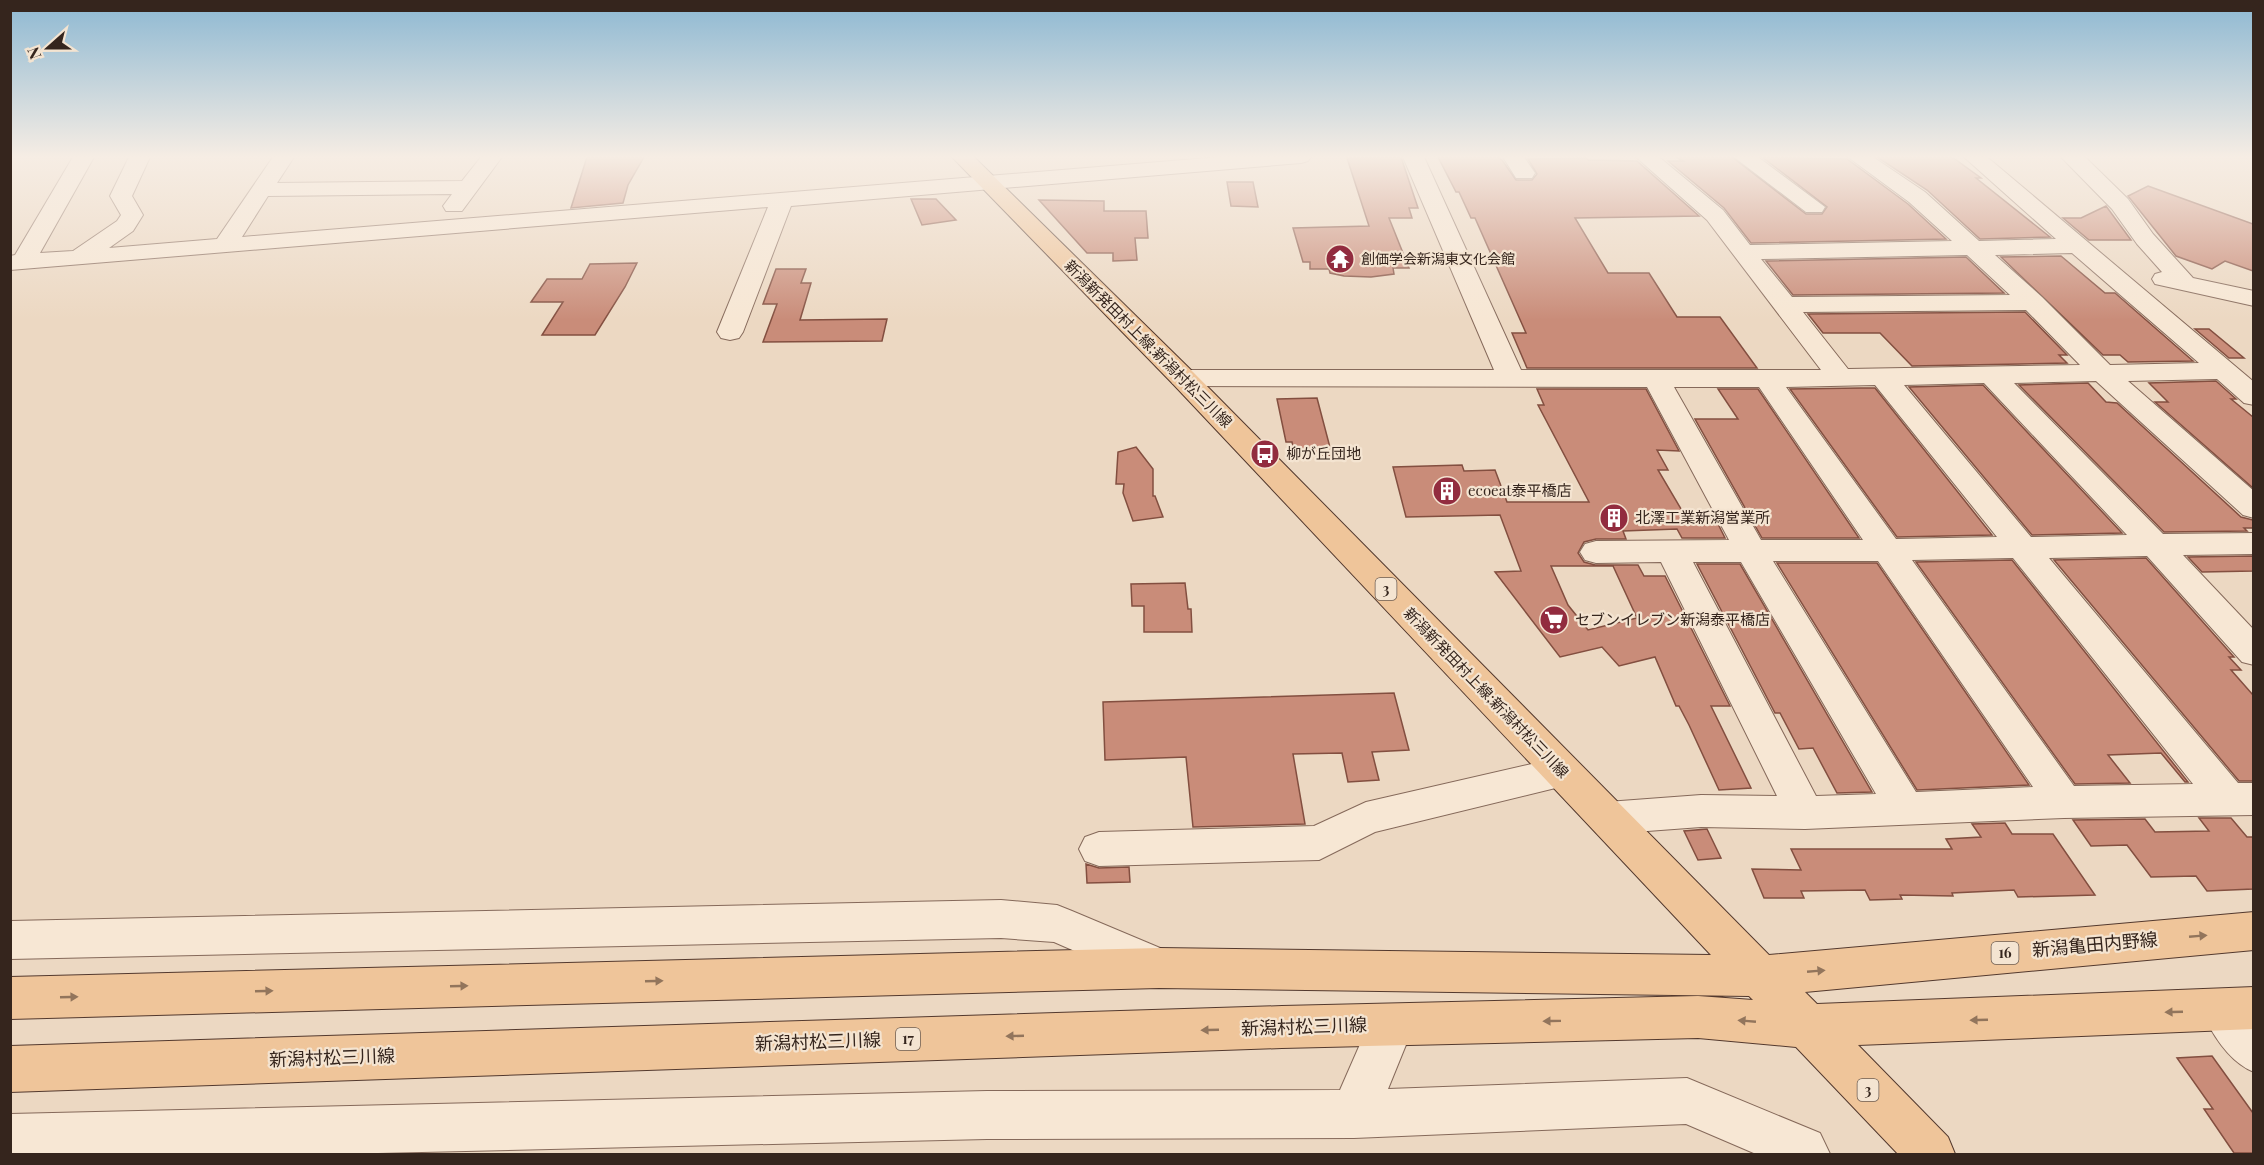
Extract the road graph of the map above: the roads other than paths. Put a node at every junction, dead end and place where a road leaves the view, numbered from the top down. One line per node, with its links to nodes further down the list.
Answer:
1 (49, 211): 19 (street)
2 (130, 211): 18 (street)
3 (247, 211): 14 (street)
4 (450, 211): 13 (street)
5 (634, 211): 13 (street)
6 (778, 211): 26 (street)
7 (1016, 211): 31 (main road, 新潟新発田村上線;新潟村松三川線 / 3)
8 (1437, 211): 35 (street)
9 (1711, 211): 17 (street)
10 (1933, 211): 16 (street)
11 (2038, 211): 15 (street)
12 (2125, 211): 21 (street)
13 (437, 229): 14 (street)
14 (224, 246): 18 (street)
15 (2079, 246): 16 (street); 20 (street)
16 (1975, 250): 17 (street); 23 (street)
17 (1743, 252): 24 (street)
18 (80, 257): 19 (street)
19 (17, 262)
20 (2108, 271): 21 (street); 25 (street); 27 (street)
21 (2186, 284): 22 (street)
22 (2253, 300)
23 (2033, 302): 24 (street); 28 (street)
24 (1784, 305): 32 (street)
25 (2253, 324)
26 (730, 333)
27 (2223, 371): 28 (street); 36 (street)
28 (2102, 372): 29 (street); 37 (street)
29 (1990, 374): 30 (street); 39 (street)
30 (1883, 377): 32 (street); 40 (street)
31 (1183, 378): 35 (street); 46 (main road, 新潟新発田村上線;新潟村松三川線 / 3)
32 (1840, 378): 34 (street)
33 (1656, 379): 34 (street); 35 (street); 41 (street)
34 (1767, 379): 42 (street)
35 (1512, 380)
36 (2253, 397)
37 (2253, 508)
38 (2253, 543): 39 (street)
39 (2155, 545): 40 (street); 45 (street)
40 (2020, 548): 42 (street); 47 (street)
41 (1751, 550): 42 (street); 44 (street); 49 (street)
42 (1889, 550): 48 (street)
43 (1596, 552): 44 (street)
44 (1672, 552): 50 (street)
45 (2253, 653)
46 (1562, 772): 51 (main road, 新潟新発田村上線;新潟村松三川線 / 3); 52 (street)
47 (2241, 799): 48 (street)
48 (2064, 802): 49 (street)
49 (1905, 809): 50 (street)
50 (1805, 813): 51 (street)
51 (1607, 818): 56 (main road, 新潟新発田村上線;新潟村松三川線 / 3)
52 (1100, 849)
53 (2253, 931): 56 (main road, 新潟亀田内野線 / 16, one-way to 53)
54 (10, 940): 55 (street)
55 (1159, 968): 56 (main road); 57 (main road, one-way to 55)
56 (1757, 976): 60 (main road, 新潟新発田村上線;新潟村松三川線 / 3)
57 (10, 998)
58 (2239, 1009): 60 (main road, one-way to 60); 61 (street)
59 (1391, 1025): 60 (main road, 新潟村松三川線 / 17, one-way to 59); 62 (main road, 新潟村松三川線 / 17, one-way to 62); 63 (street)
60 (1805, 1026): 66 (main road, 3)
61 (2253, 1050)
62 (10, 1069)
63 (1354, 1114): 64 (street); 65 (street)
64 (10, 1138)
65 (1805, 1155)
66 (1931, 1155)

